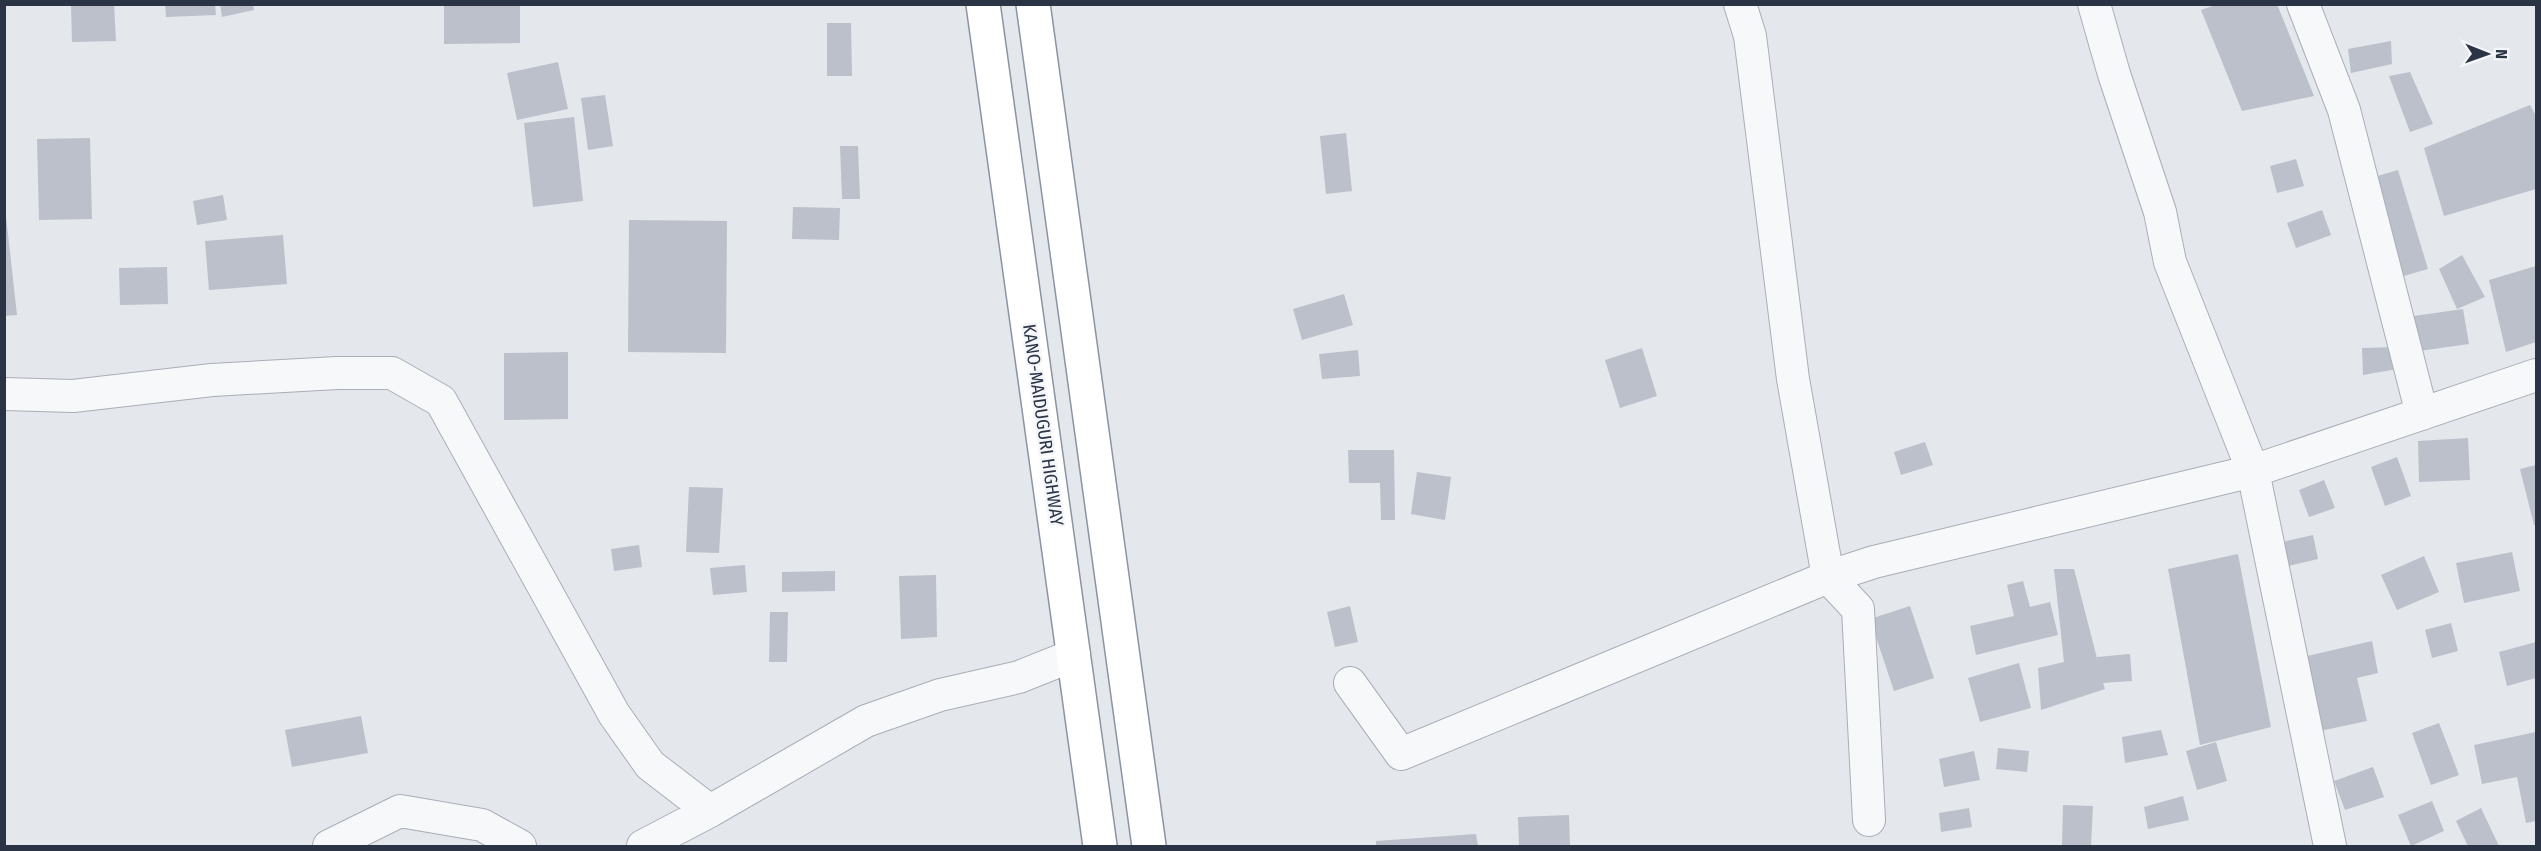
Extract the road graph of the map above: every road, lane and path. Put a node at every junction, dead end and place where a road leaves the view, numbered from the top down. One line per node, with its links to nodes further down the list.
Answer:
1 (983, 4): 11 (highway, KANO-MAIDUGURI HIGHWAY)
2 (1033, 4): 19 (highway)
3 (1740, 4): 10 (street)
4 (2094, 4): 9 (street)
5 (2303, 4): 8 (street)
6 (2536, 375): 8 (street)
7 (4, 394): 13 (street)
8 (2422, 414): 9 (street)
9 (2253, 471): 10 (street); 20 (street)
10 (1828, 577): 12 (street); 14 (street)
11 (1074, 655): 13 (street); 18 (highway, KANO-MAIDUGURI HIGHWAY)
12 (1350, 683)
13 (710, 811): 17 (street)
14 (1869, 820)
15 (329, 846): 16 (street)
16 (520, 846)
17 (643, 846)
18 (1100, 846)
19 (1149, 846)
20 (2330, 846)

